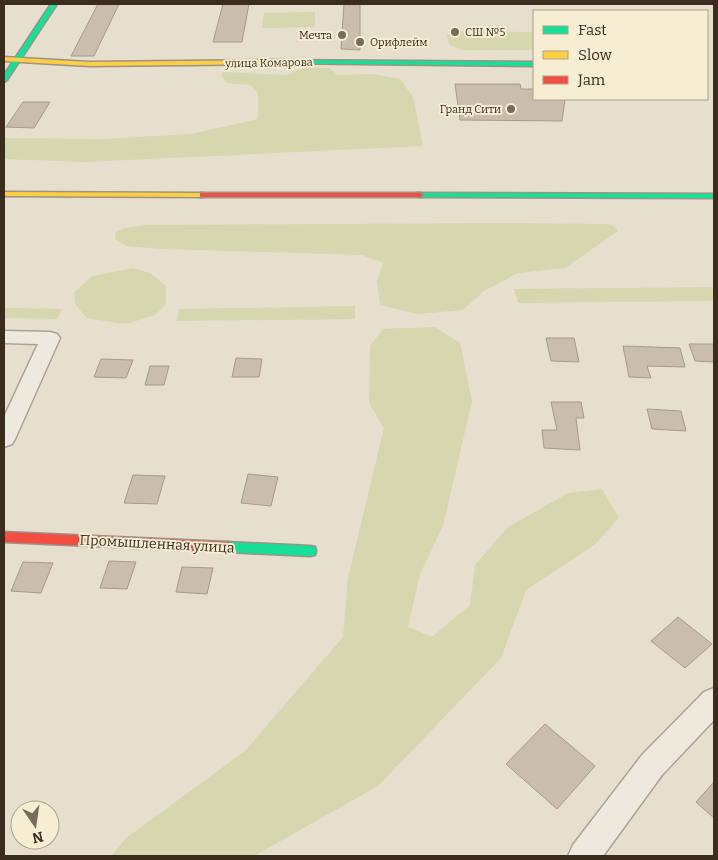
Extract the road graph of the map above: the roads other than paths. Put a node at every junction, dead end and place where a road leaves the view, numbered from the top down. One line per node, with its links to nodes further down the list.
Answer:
1 (54, 4): 3 (street)
2 (4, 60): 3 (street, улица Комарова)
3 (17, 60): 4 (street, улица Комарова); 5 (street)
4 (533, 64)
5 (4, 80)
6 (4, 194): 7 (street)
7 (714, 196)
8 (4, 337): 9 (street)
9 (4, 439)
10 (4, 536): 11 (street, Промышленная улица)
11 (310, 551)
12 (714, 701): 13 (street)
13 (584, 856)

